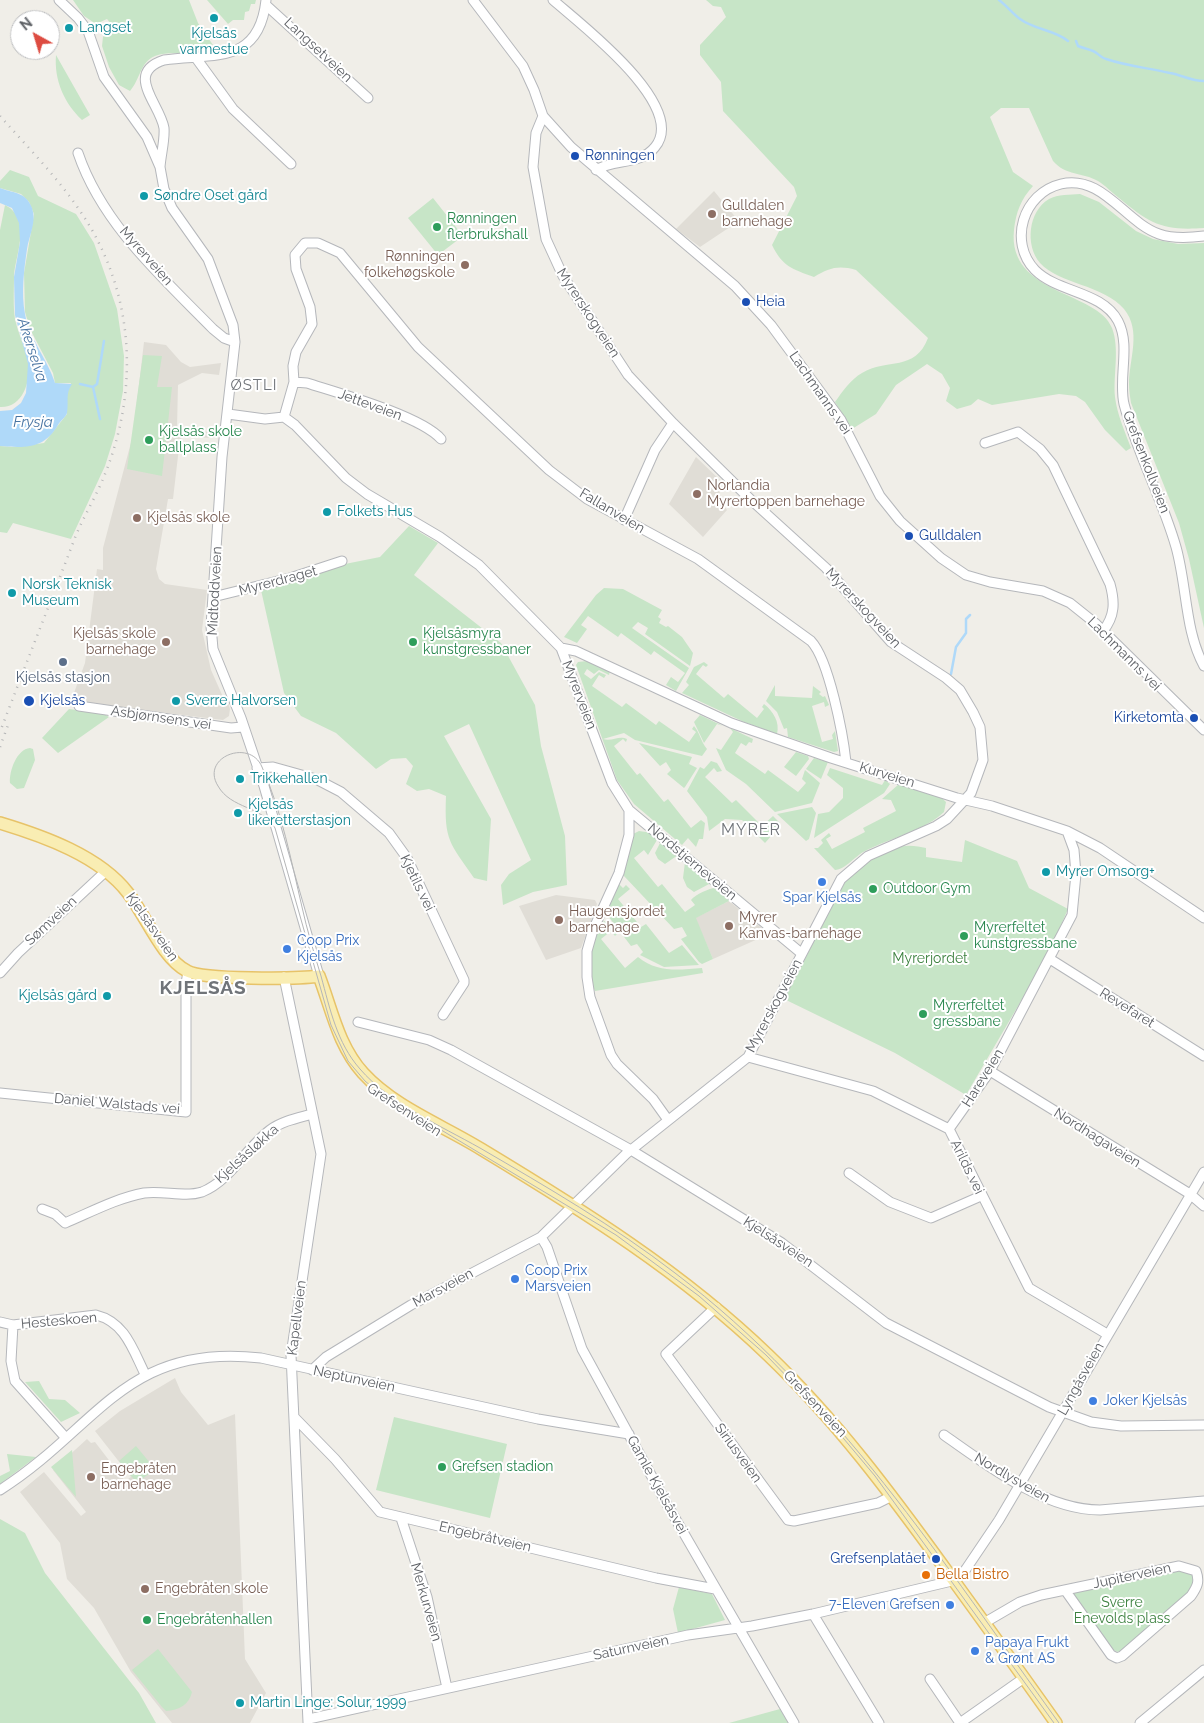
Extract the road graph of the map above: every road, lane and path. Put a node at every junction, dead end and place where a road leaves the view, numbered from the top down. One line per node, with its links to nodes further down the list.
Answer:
1 (59, 0): 10 (street, Midtoddveien)
2 (473, 0): 7 (street, Lachmanns vei)
3 (553, 0): 11 (street)
4 (266, 2): 5 (street); 6 (street, Langsetveien)
5 (196, 58): 9 (street); 10 (street)
6 (368, 98)
7 (543, 116): 11 (street, Lachmanns vei); 17 (street, Myrerskogveien)
8 (78, 153): 13 (street, Myrerveien)
9 (291, 164)
10 (160, 167): 13 (street, Midtoddveien)
11 (596, 170): 23 (street, Lachmanns vei)
12 (1204, 236): 25 (street, Grefsenkollveien)
13 (235, 342): 15 (street, Midtoddveien)
14 (294, 382): 16 (street); 18 (street, Jetteveien); 20 (street, Fallanveien)
15 (228, 414): 16 (street); 22 (street, Midtoddveien)
16 (284, 418): 24 (street, Myrerveien)
17 (673, 423): 20 (street); 31 (street, Myrerskogveien)
18 (441, 439)
19 (985, 442): 23 (street)
20 (624, 520): 29 (street, Fallanveien)
21 (342, 561): 22 (street, Myrerdraget)
22 (213, 597): 27 (street, Midtoddveien)
23 (1103, 631): 28 (street, Lachmanns vei)
24 (561, 648): 29 (street, Kurveien); 32 (street, Myrerveien)
25 (1204, 666)
26 (79, 706): 27 (street, Asbjørnsens vei)
27 (243, 727): 30 (street, Midtoddveien)
28 (1204, 730)
29 (846, 762): 31 (street, Kurveien)
30 (258, 768): 41 (street, Midtoddveien); 43 (street, Kjetils vei)
31 (965, 798): 34 (street, Kurveien); 37 (street, Myrerskogveien)
32 (629, 810): 37 (street, Nordstjerneveien); 50 (street)
33 (0, 823): 35 (main road, Kjelsåsveien)
34 (1066, 831): 36 (street, Kurveien); 38 (street, Hareveien)
35 (105, 872): 39 (main road, Kjelsåsveien); 40 (street, Sømveien)
36 (1204, 918)
37 (801, 953): 46 (street, Myrerskogveien)
38 (1050, 959): 45 (street, Revefaret); 47 (street, Hareveien)
39 (188, 972): 42 (main road, Kjelsåsveien); 48 (street, Daniel Walstads vei)
40 (0, 973)
41 (319, 976): 42 (main road, Kjelsåsveien); 57 (main road, Grefsenveien)
42 (284, 977): 49 (street, Kapellveien)
43 (443, 1015)
44 (358, 1022): 52 (street, Kjelsåsveien)
45 (1204, 1056)
46 (748, 1057): 50 (street, Myrerskogveien); 51 (street, Arilds vei)
47 (990, 1071): 51 (street, Hareveien); 55 (street, Nordhagaveien)
48 (0, 1093)
49 (312, 1114): 59 (street, Kjelsåsløkka); 65 (street, Kapellveien)
50 (668, 1120): 52 (street, Myrerskogveien)
51 (949, 1129): 56 (street, Arilds vei)
52 (631, 1150): 57 (street, Myrerskogveien); 68 (street, Kjelsåsveien)
53 (1204, 1172): 55 (street, Lyngåsveien)
54 (849, 1173): 56 (street)
55 (1190, 1194): 58 (street, Nordhagaveien); 64 (street, Lyngåsveien)
56 (981, 1196): 64 (street, Arilds vei)
57 (574, 1206): 60 (street, Marsveien); 61 (main road, Grefsenveien)
58 (1204, 1206)
59 (42, 1209)
60 (541, 1237): 66 (street, Marsveien); 71 (street, Gamle Kjelsåsvei)
61 (716, 1307): 76 (main road, Grefsenveien); 76 (street, Siriusveien)
62 (0, 1322): 63 (street)
63 (13, 1325): 67 (street, Hesteskoen); 73 (street, Hesteskoen)
64 (1107, 1334): 68 (street, Lyngåsveien)
65 (292, 1365): 66 (street, Neptunveien); 67 (street, Neptunveien); 69 (street, Kapellveien)
66 (312, 1370): 71 (street, Neptunveien)
67 (145, 1374): 73 (street, Neptunveien)
68 (1062, 1412): 70 (street, Kjelsåsveien); 74 (street, Lyngåsveien)
69 (295, 1418): 78 (street, Engebråtveien); 89 (street, Kapellveien)
70 (1204, 1425)
71 (629, 1434): 80 (street, Gamle Kjelsåsvei)
72 (944, 1435): 74 (street, Nordlysveien)
73 (65, 1437): 75 (street, Neptunveien)
74 (1020, 1484): 77 (street, Nordlysveien); 79 (street, Lyngåsveien)
75 (0, 1490)
76 (892, 1496): 79 (main road, Grefsenveien)
77 (1204, 1501)
78 (401, 1518): 80 (street, Engebråtveien); 88 (street, Merkurveien)
79 (954, 1581): 82 (street, Saturnveien); 83 (main road, Grefsenveien)
80 (715, 1589): 84 (street, Gamle Kjelsåsvei)
81 (1065, 1590): 81 (street, Jupiterveien); 83 (street, Jupiterveien)
82 (813, 1614): 84 (street, Saturnveien); 91 (street)
83 (984, 1623): 86 (main road, Grefsenveien)
84 (739, 1628): 88 (street, Saturnveien); 90 (street, Gamle Kjelsåsvei)
85 (1204, 1670): 94 (street)
86 (1024, 1678): 92 (street); 93 (main road, Grefsenveien)
87 (930, 1679): 92 (street)
88 (447, 1688): 89 (street, Saturnveien)
89 (309, 1721)
90 (794, 1723)
91 (879, 1723)
92 (960, 1723)
93 (1056, 1723)
94 (1140, 1723)

